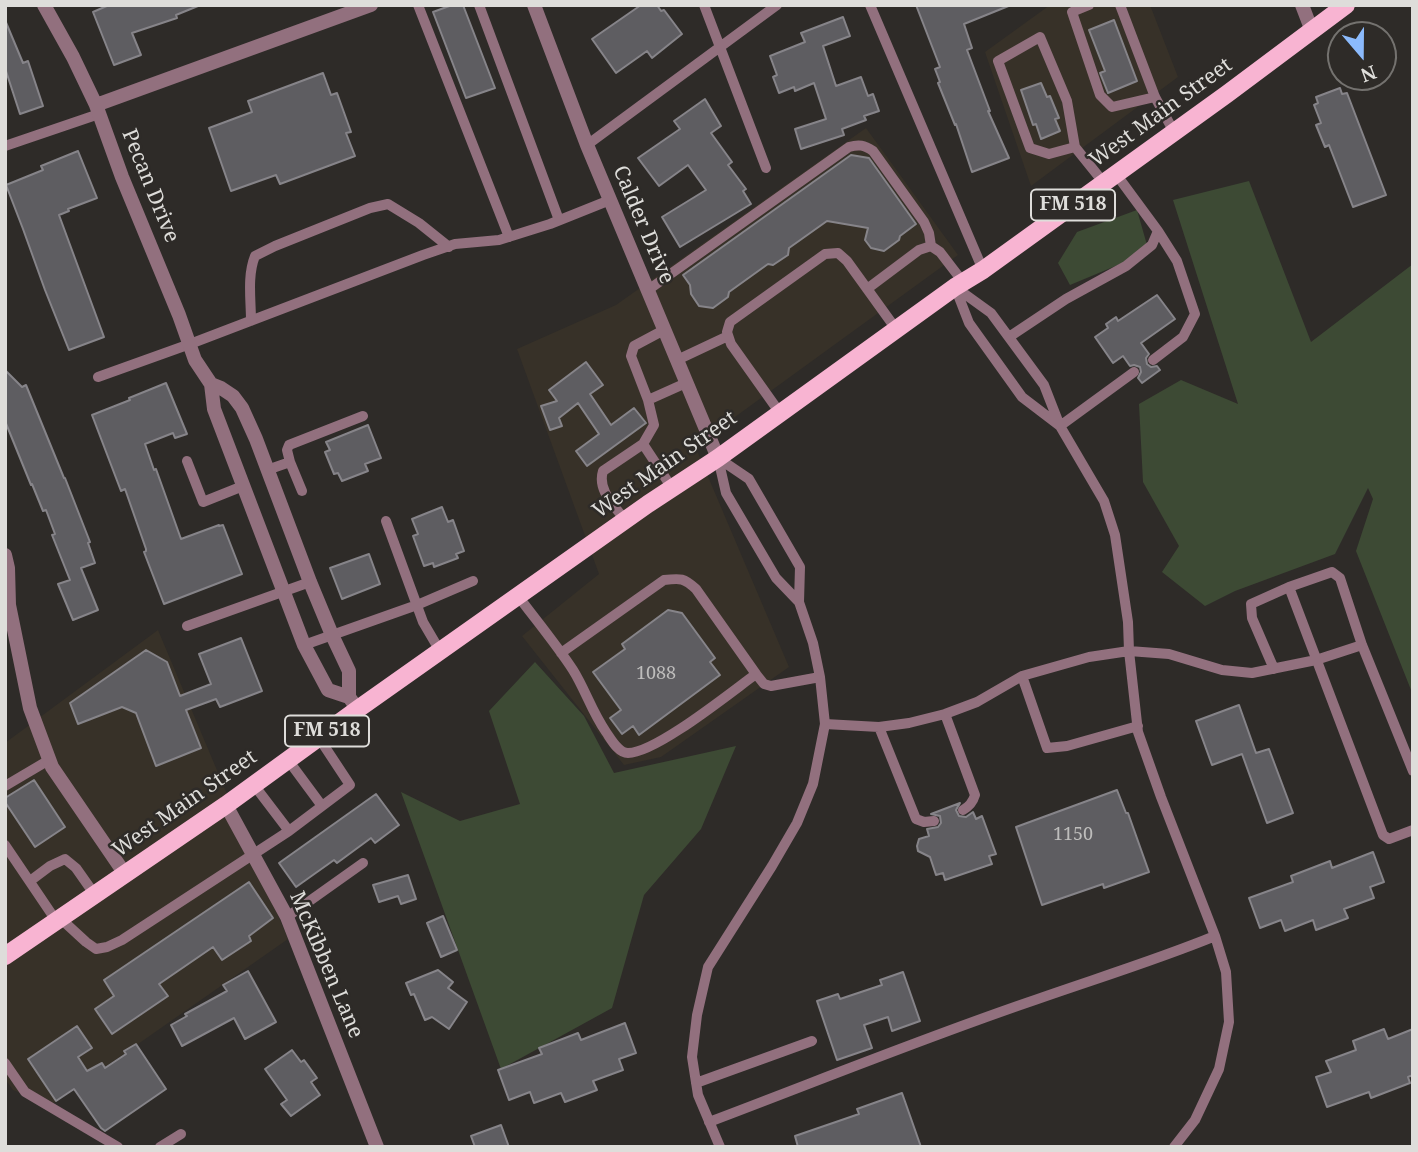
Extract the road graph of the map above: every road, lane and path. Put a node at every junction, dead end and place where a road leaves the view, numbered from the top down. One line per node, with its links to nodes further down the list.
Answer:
1 (44, 5): 16 (street, Pecan Drive)
2 (371, 5): 16 (street)
3 (418, 5): 26 (lane)
4 (479, 5): 24 (lane)
5 (534, 5): 18 (street, Calder Drive)
6 (704, 5): 14 (lane)
7 (777, 5): 14 (lane)
8 (870, 5): 29 (lane)
9 (1089, 5): 15 (lane)
10 (1120, 5): 15 (lane)
11 (1302, 5): 13 (street)
12 (1346, 5): 13 (main road, West Main Street / FM 518)
13 (1312, 31): 17 (main road, West Main Street / FM 518)
14 (720, 47): 18 (lane); 21 (lane)
15 (1154, 97): 17 (lane)
16 (97, 110): 19 (lane); 38 (street, Pecan Drive)
17 (1174, 132): 22 (main road, West Main Street / FM 518)
18 (587, 145): 23 (street, Calder Drive)
19 (5, 146)
20 (1075, 147): 20 (lane); 22 (lane)
21 (766, 168)
22 (1110, 178): 25 (lane); 29 (main road, West Main Street / FM 518)
23 (610, 200): 24 (lane); 32 (street, Calder Drive)
24 (559, 220): 26 (lane)
25 (1158, 231): 37 (lane); 40 (lane)
26 (509, 237): 28 (lane)
27 (931, 246): 30 (lane); 31 (lane); 32 (lane)
28 (449, 247): 33 (lane); 33 (lane)
29 (982, 270): 30 (main road, West Main Street / FM 518)
30 (959, 284): 34 (main road, West Main Street / FM 518); 37 (lane); 48 (lane)
31 (867, 289): 34 (lane); 36 (lane)
32 (648, 290): 35 (street, Calder Drive)
33 (251, 321): 38 (lane)
34 (896, 329): 46 (main road, West Main Street / FM 518)
35 (664, 330): 39 (street, Calder Drive); 45 (lane)
36 (728, 336): 39 (lane); 46 (lane)
37 (1009, 337): 48 (lane)
38 (190, 344): 42 (lane); 44 (street, Pecan Drive)
39 (677, 360): 43 (street, Calder Drive)
40 (1153, 360)
41 (1134, 372): 48 (lane)
42 (98, 377)
43 (687, 383): 45 (lane); 50 (street, Calder Drive)
44 (211, 384): 53 (street, Pecan Drive); 54 (street, Pecan Drive)
45 (648, 400): 49 (lane)
46 (779, 413): 50 (main road, West Main Street / FM 518)
47 (363, 416): 52 (lane)
48 (1060, 426): 73 (lane)
49 (643, 444): 55 (lane); 57 (lane)
50 (718, 458): 55 (main road, West Main Street / FM 518); 65 (lane); 65 (lane)
51 (187, 461): 54 (lane)
52 (290, 462): 53 (lane); 56 (lane)
53 (267, 470): 61 (street, Pecan Drive)
54 (243, 486): 63 (street, Pecan Drive)
55 (672, 488): 57 (main road, West Main Street / FM 518)
56 (302, 491)
57 (625, 520): 64 (main road, West Main Street / FM 518)
58 (386, 521): 67 (lane)
59 (5, 555): 66 (street)
60 (472, 581): 67 (lane)
61 (310, 582): 63 (lane); 69 (street, Pecan Drive)
62 (1289, 587): 71 (lane); 75 (lane); 76 (lane)
63 (283, 592): 68 (lane); 70 (street, Pecan Drive)
64 (518, 596): 72 (main road, West Main Street / FM 518); 74 (lane)
65 (799, 602): 79 (lane)
66 (7, 606): 86 (street)
67 (417, 606): 69 (lane); 72 (lane)
68 (187, 626)
69 (332, 635): 70 (lane); 80 (street, Pecan Drive)
70 (304, 645): 80 (street, Pecan Drive)
71 (1362, 645): 75 (lane); 88 (lane)
72 (440, 651): 80 (main road, West Main Street / FM 518)
73 (1129, 651): 76 (lane); 78 (lane); 83 (lane)
74 (561, 653): 77 (lane); 77 (lane)
75 (1316, 660): 76 (lane); 95 (lane)
76 (1274, 669)
77 (756, 674): 79 (lane)
78 (1022, 676): 81 (lane); 83 (lane)
79 (820, 677): 82 (lane)
80 (353, 703): 85 (main road, West Main Street / FM 518)
81 (945, 714): 84 (lane); 93 (lane)
82 (825, 724): 84 (lane); 109 (lane)
83 (1138, 726): 105 (lane)
84 (879, 727): 94 (lane)
85 (319, 738): 87 (main road, West Main Street / FM 518); 92 (lane)
86 (49, 760): 90 (lane); 100 (street)
87 (288, 760): 89 (main road, West Main Street / FM 518); 92 (lane)
88 (1413, 771)
89 (254, 785): 91 (main road, West Main Street / FM 518); 96 (lane)
90 (5, 786)
91 (226, 805): 98 (street, McKibben Lane); 100 (main road, West Main Street / FM 518)
92 (322, 806): 96 (lane)
93 (963, 810)
94 (934, 821)
95 (1413, 830)
96 (289, 831): 98 (lane)
97 (5, 845): 101 (lane)
98 (253, 855): 103 (street, McKibben Lane); 104 (lane)
99 (363, 863): 103 (lane)
100 (125, 874): 102 (main road, West Main Street / FM 518)
101 (30, 881): 102 (lane); 104 (lane)
102 (95, 895): 104 (main road, West Main Street / FM 518)
103 (287, 917): 114 (street, McKibben Lane)
104 (59, 921): 106 (main road, West Main Street / FM 518)
105 (1215, 936): 110 (lane); 116 (lane)
106 (6, 954)
107 (812, 1041): 109 (lane)
108 (5, 1062): 112 (lane)
109 (696, 1083): 110 (lane)
110 (709, 1122): 115 (lane)
111 (181, 1134): 113 (lane)
112 (118, 1147)
113 (160, 1147)
114 (377, 1147)
115 (720, 1147)
116 (1174, 1147)

